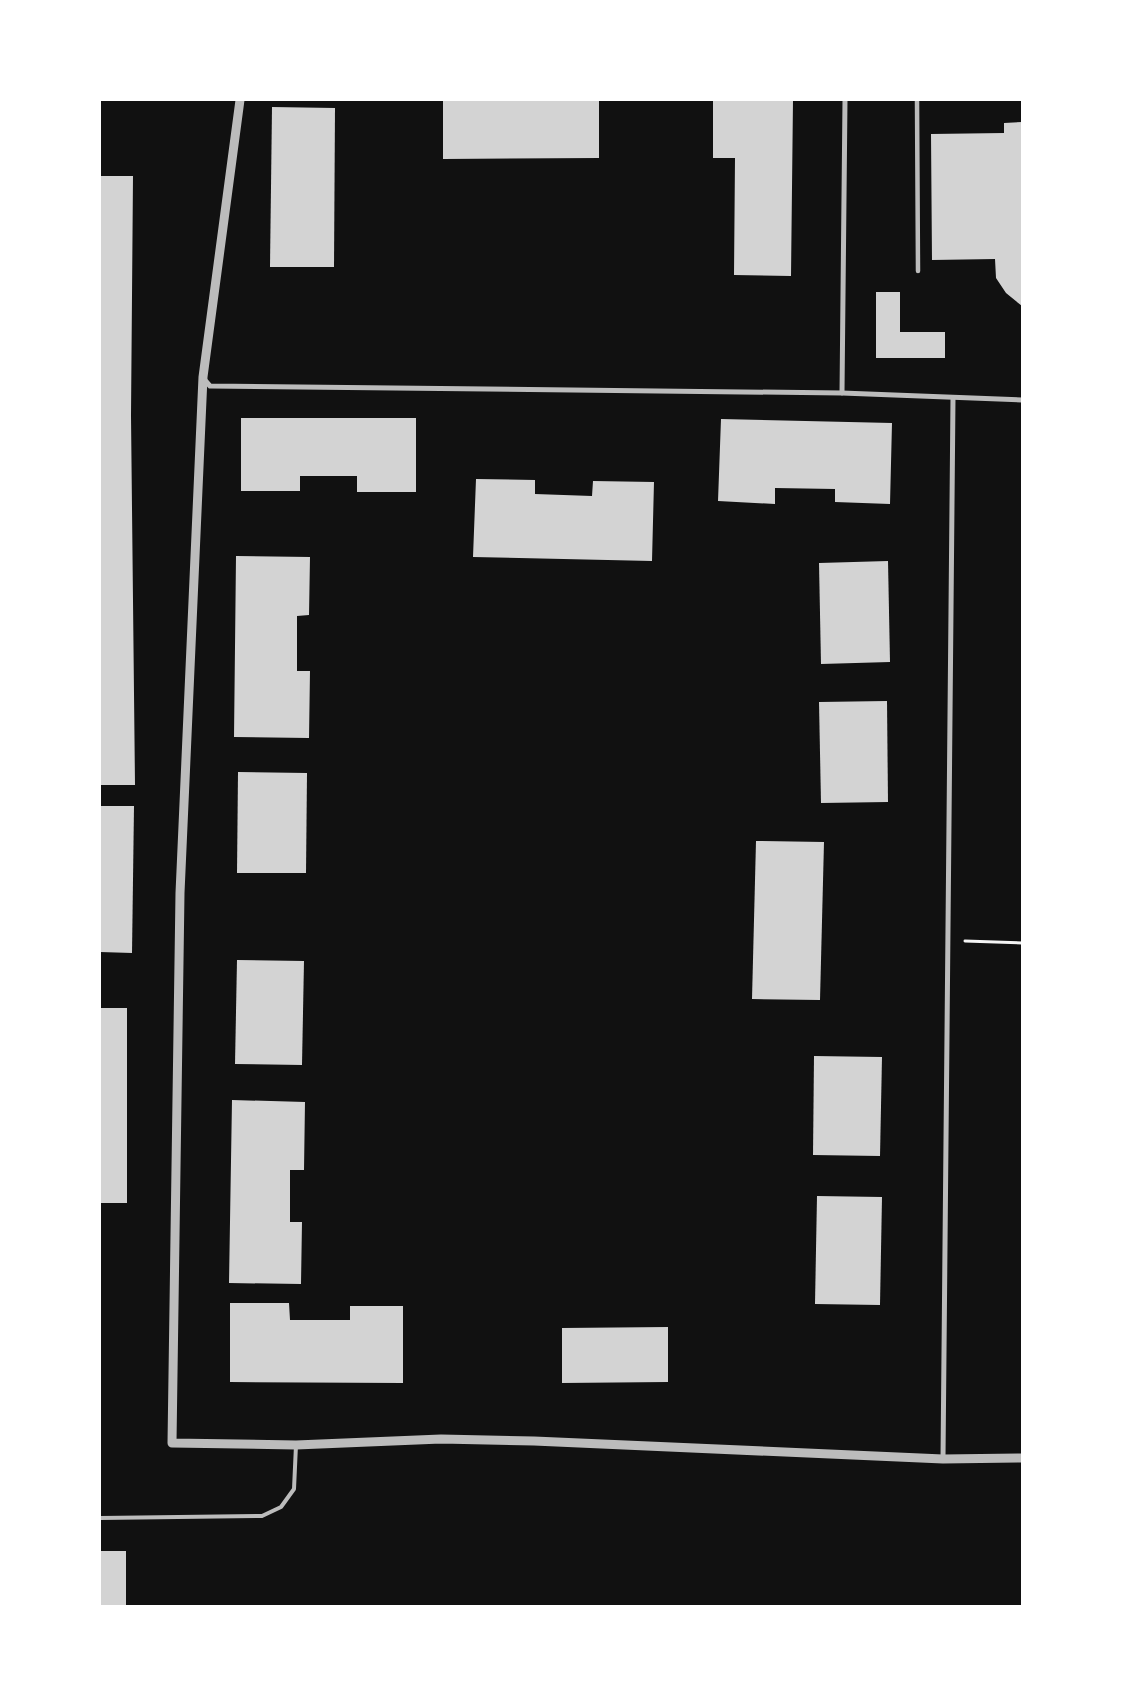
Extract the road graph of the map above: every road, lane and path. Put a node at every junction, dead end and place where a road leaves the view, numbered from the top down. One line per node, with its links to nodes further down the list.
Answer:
1 (240, 100): 5 (street)
2 (845, 100): 6 (street)
3 (917, 100): 4 (street)
4 (918, 271)
5 (203, 377): 6 (street); 11 (street)
6 (842, 393): 7 (street)
7 (953, 398): 8 (street); 9 (street)
8 (1022, 400)
9 (948, 940): 10 (path); 13 (street)
10 (1022, 943)
11 (296, 1445): 13 (street); 14 (lane)
12 (1022, 1458): 13 (street)
13 (943, 1460)
14 (100, 1518)

